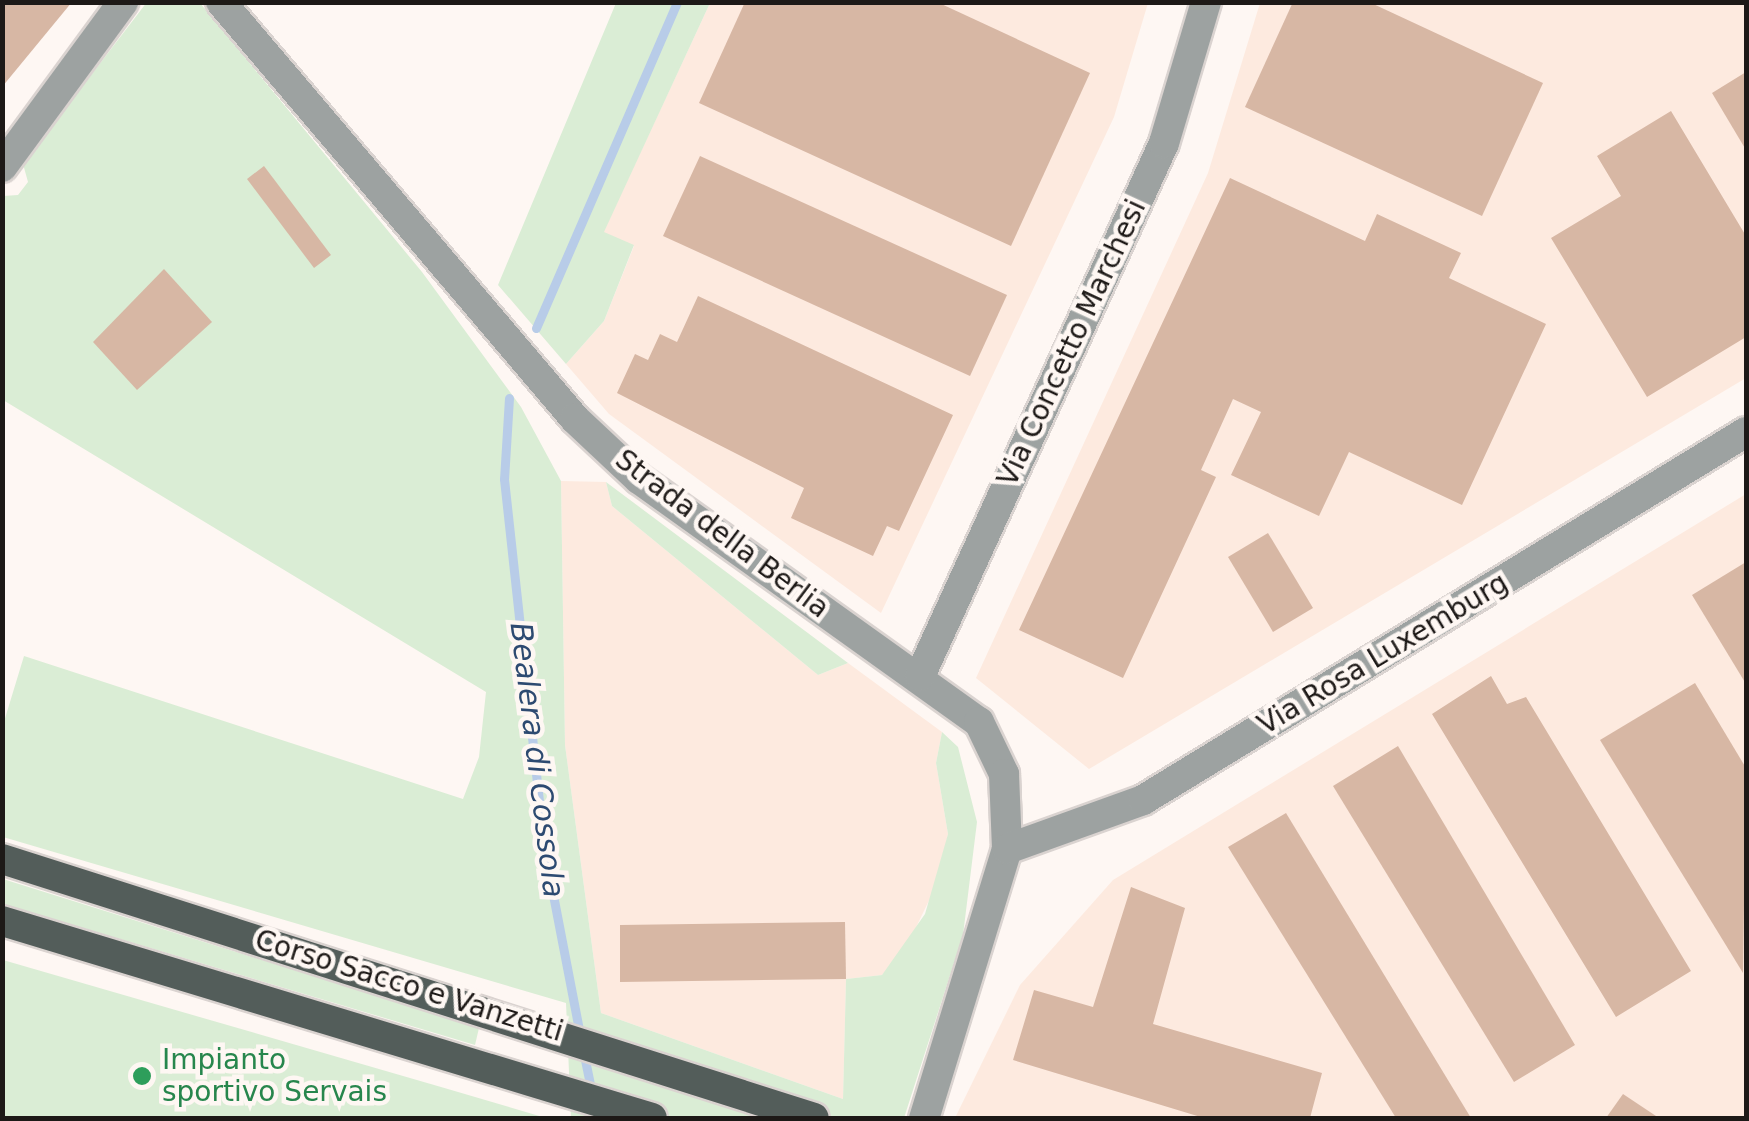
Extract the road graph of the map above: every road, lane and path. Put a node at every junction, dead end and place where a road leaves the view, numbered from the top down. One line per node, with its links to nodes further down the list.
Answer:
1 (123, 2): 4 (street)
2 (221, 2): 6 (street, Strada della Berlia)
3 (1206, 2): 6 (street, Via Concetto Marchesi)
4 (2, 167)
5 (1746, 432): 7 (street, Via Rosa Luxemburg)
6 (920, 676): 7 (street, Strada della Berlia)
7 (1007, 849): 12 (street, Strada della Berlia)
8 (2, 859): 11 (main road, Corso Sacco e Vanzetti)
9 (2, 921): 10 (main road, Corso Sacco e Vanzetti)
10 (652, 1118)
11 (814, 1118)
12 (924, 1118)

